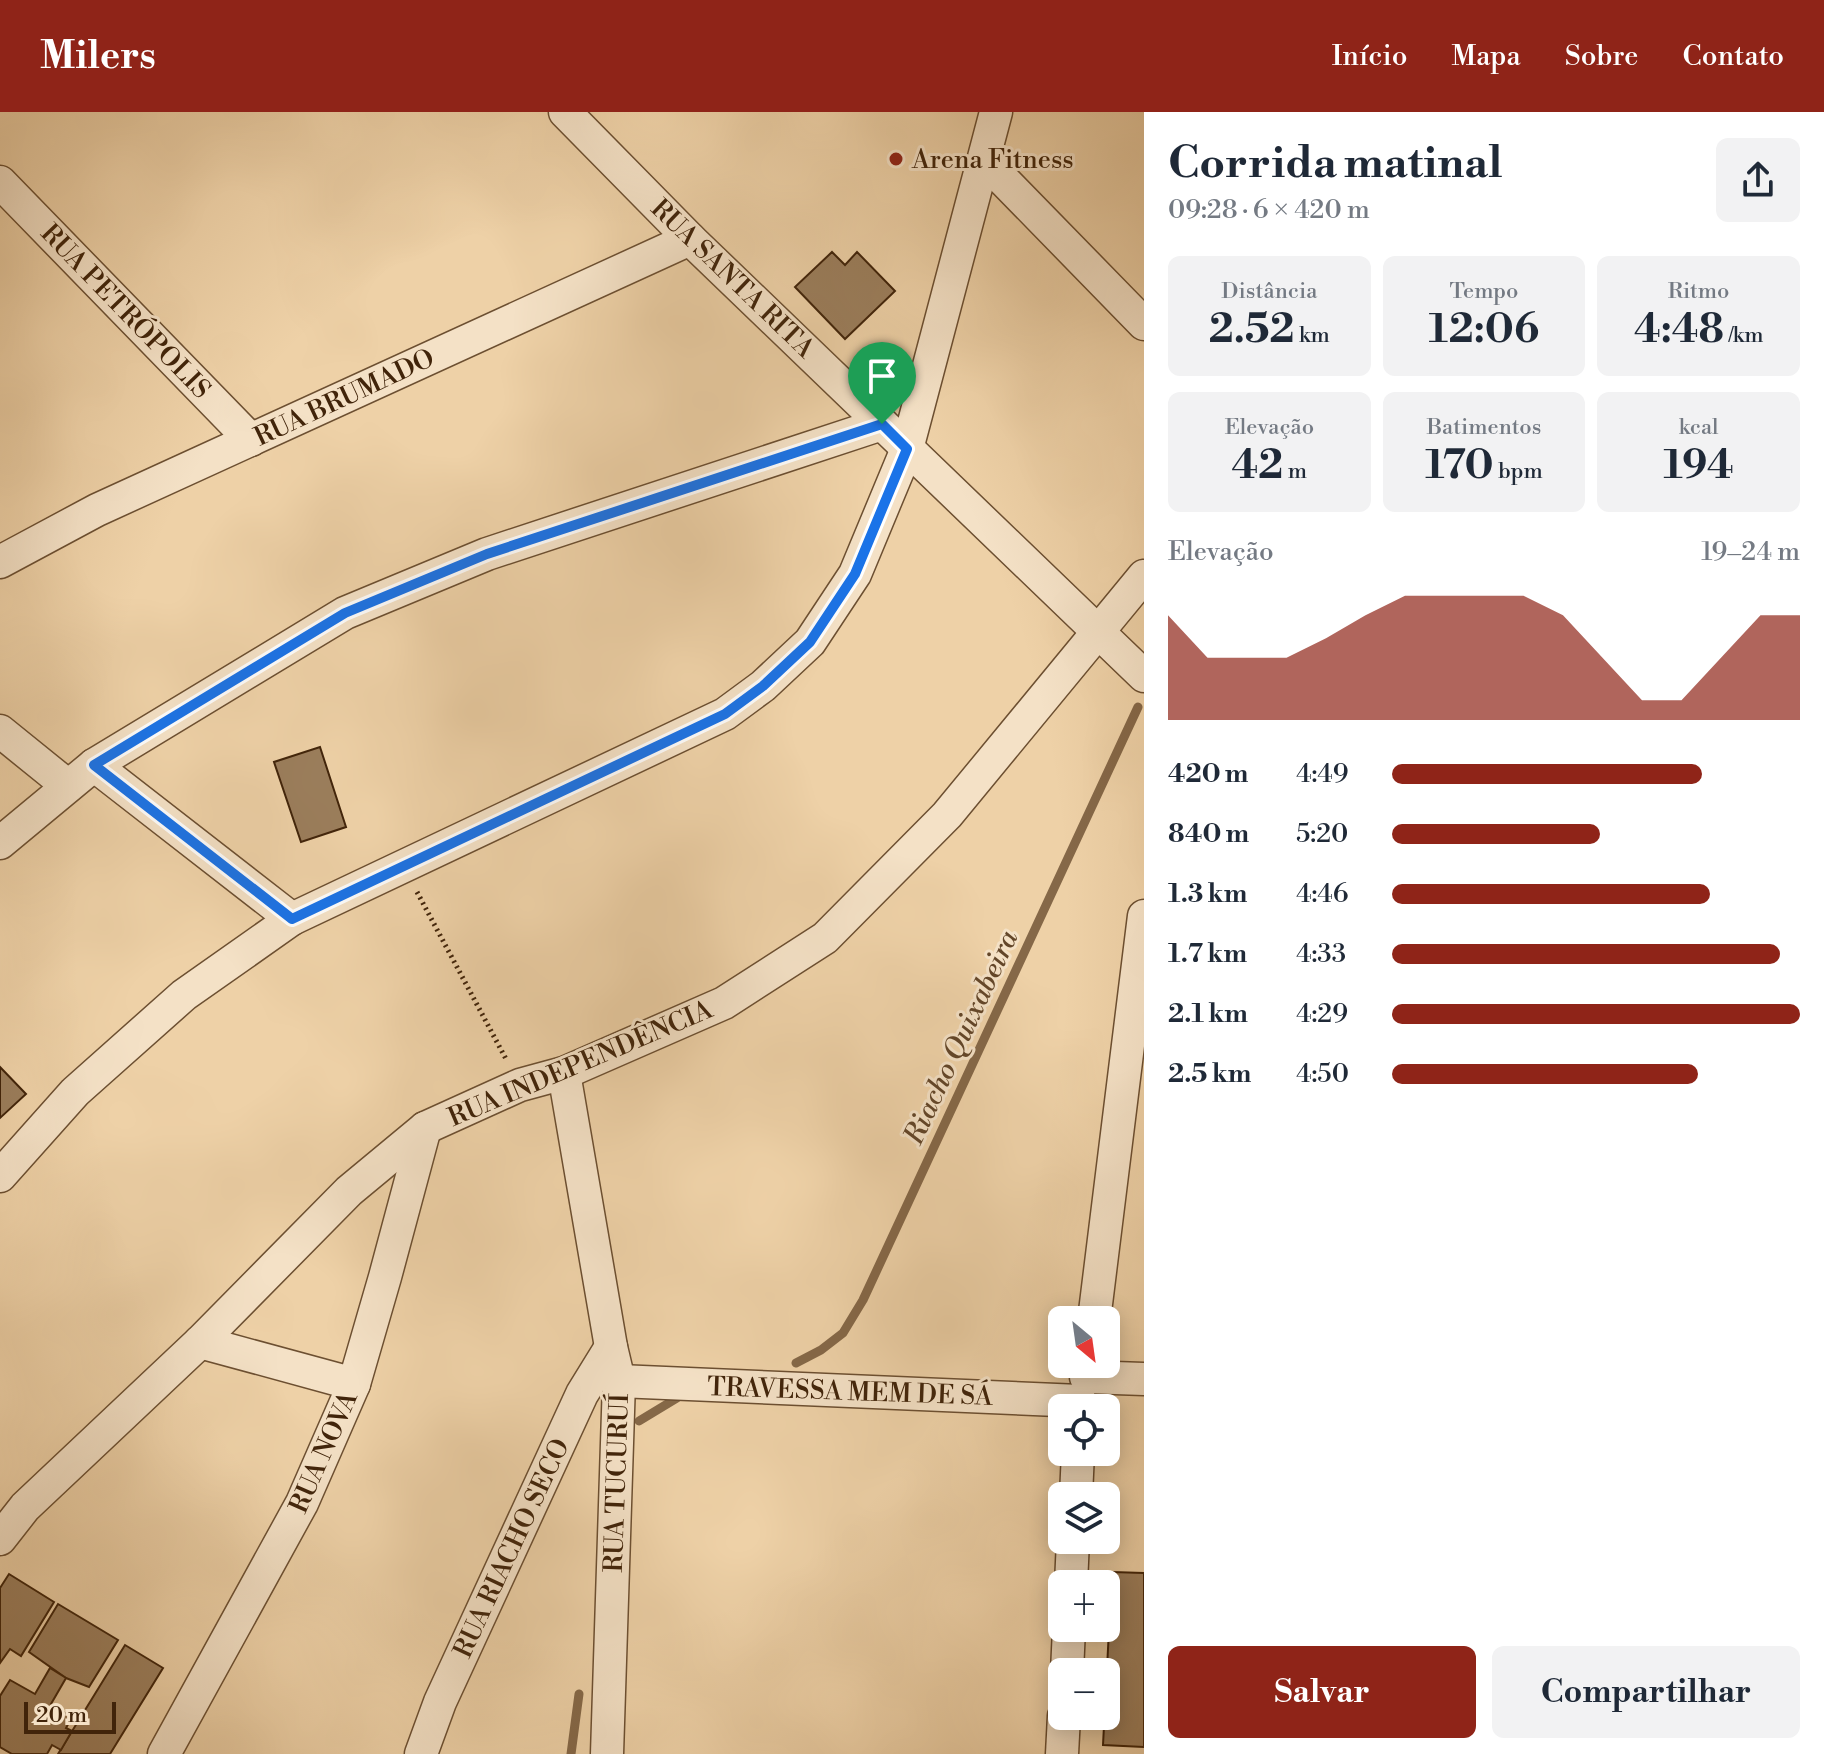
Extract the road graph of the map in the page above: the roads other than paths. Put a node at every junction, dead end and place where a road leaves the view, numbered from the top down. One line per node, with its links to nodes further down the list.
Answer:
1 (565, 112): 5 (street, RUA SANTA RITA)
2 (996, 112): 3 (street)
3 (984, 160): 6 (street); 9 (street)
4 (0, 182): 8 (street, RUA PETRÓPOLIS)
5 (690, 239): 7 (street, RUA SANTA RITA); 8 (street, RUA BRUMADO)
6 (1144, 324)
7 (882, 424): 9 (street, RUA SANTA RITA); 15 (street)
8 (251, 440): 10 (street, RUA BRUMADO)
9 (907, 449): 12 (street, RUA SANTA RITA); 19 (street)
10 (0, 562)
11 (1144, 576): 12 (street, RUA INDEPENDÊNCIA)
12 (1099, 630): 13 (street, RUA SANTA RITA); 20 (street, RUA INDEPENDÊNCIA)
13 (1144, 676)
14 (0, 731): 16 (street)
15 (94, 765): 16 (street); 19 (street)
16 (68, 786): 17 (street)
17 (0, 843)
18 (1144, 916): 23 (street)
19 (292, 919): 22 (street)
20 (564, 1073): 21 (street, RUA INDEPENDÊNCIA); 25 (street, RUA TUCURUÍ)
21 (425, 1128): 24 (street, RUA INDEPENDÊNCIA); 28 (street, RUA NOVA)
22 (0, 1176)
23 (1096, 1306)
24 (200, 1342): 28 (street); 30 (street, RUA INDEPENDÊNCIA)
25 (611, 1347): 27 (street, RUA TUCURUÍ); 33 (street, RUA RIACHO SECO)
26 (1144, 1379): 29 (street, TRAVESSA MEM DE SÁ)
27 (619, 1381): 29 (street, TRAVESSA MEM DE SÁ); 34 (street, RUA TUCURUÍ)
28 (354, 1384): 32 (street, RUA NOVA)
29 (1084, 1388)
30 (0, 1539)
31 (1063, 1730): 35 (street)
32 (164, 1754)
33 (421, 1754)
34 (607, 1754)
35 (1062, 1754)

